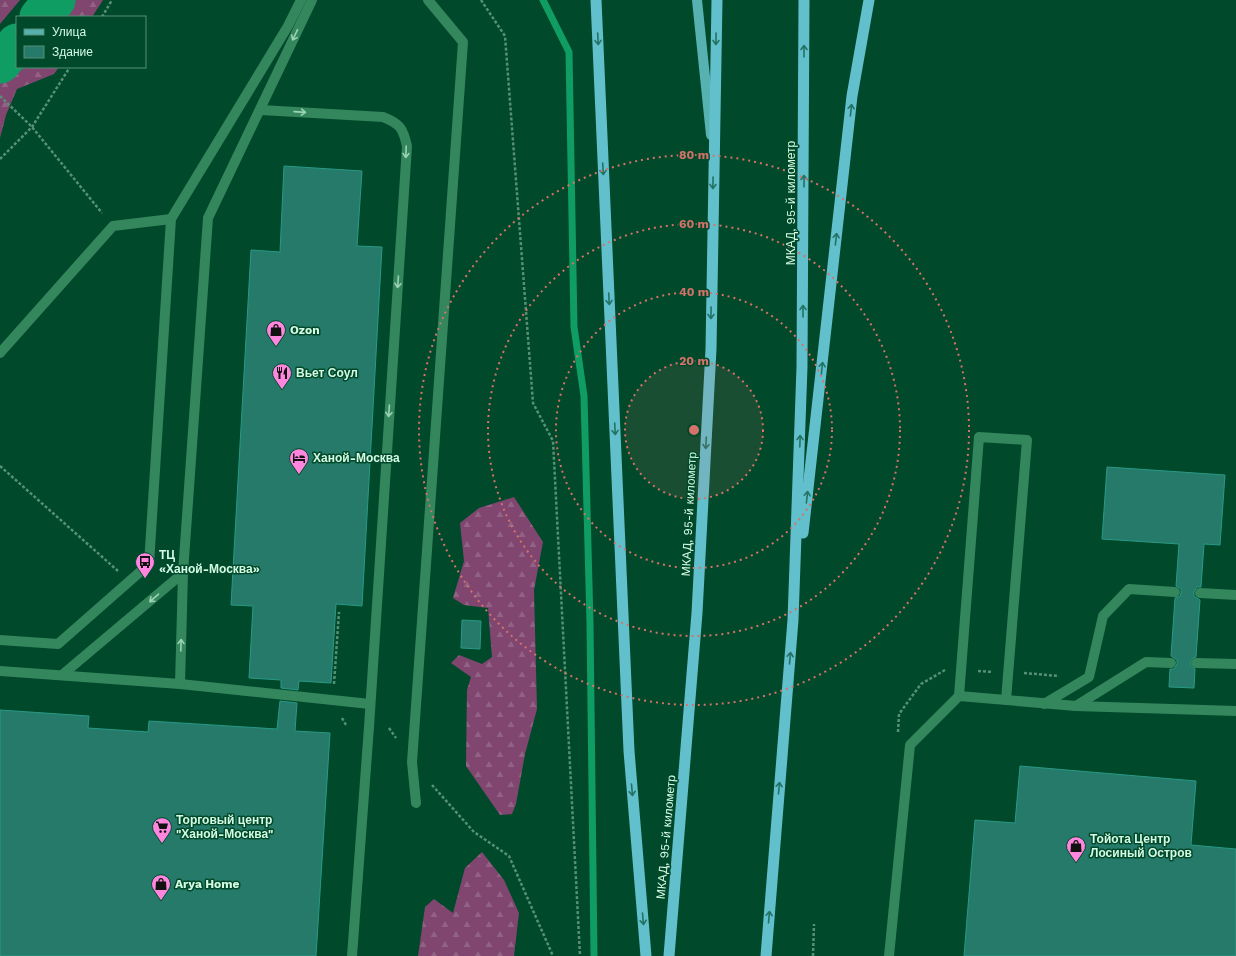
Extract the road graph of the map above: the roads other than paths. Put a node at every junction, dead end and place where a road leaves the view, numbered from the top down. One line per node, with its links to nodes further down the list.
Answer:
1 (301, 0): 11 (street)
2 (312, 0): 9 (street, one-way to 9)
3 (428, 0): 31 (street)
4 (596, 0): 33 (highway, one-way to 33)
5 (697, 0): 10 (main road)
6 (717, 0): 10 (highway, МКАД, 95-й километр, one-way to 10)
7 (804, 0): 17 (highway, МКАД, 95-й километр, one-way to 7)
8 (869, 0): 17 (highway, one-way to 8)
9 (261, 110): 13 (street); 27 (street, one-way to 27)
10 (713, 162): 34 (highway, МКАД, 95-й километр, one-way to 34)
11 (170, 219): 12 (street); 18 (street)
12 (0, 353)
13 (183, 573): 23 (street, one-way to 23); 24 (street, one-way to 13)
14 (1176, 592): 28 (street)
15 (1200, 593): 16 (street)
16 (1236, 596)
17 (793, 620): 35 (highway, МКАД, 95-й километр, one-way to 17)
18 (0, 640)
19 (1171, 663): 29 (street)
20 (1196, 663): 21 (street)
21 (1236, 664)
22 (0, 672): 23 (street)
23 (62, 676): 24 (street)
24 (180, 684): 27 (street)
25 (959, 696): 26 (street); 26 (street); 36 (street)
26 (1006, 700): 28 (street)
27 (370, 704): 32 (street)
28 (1044, 704): 29 (street)
29 (1076, 706): 30 (street)
30 (1236, 711)
31 (416, 803)
32 (352, 956)
33 (646, 956)
34 (669, 956)
35 (766, 956)
36 (889, 956)

